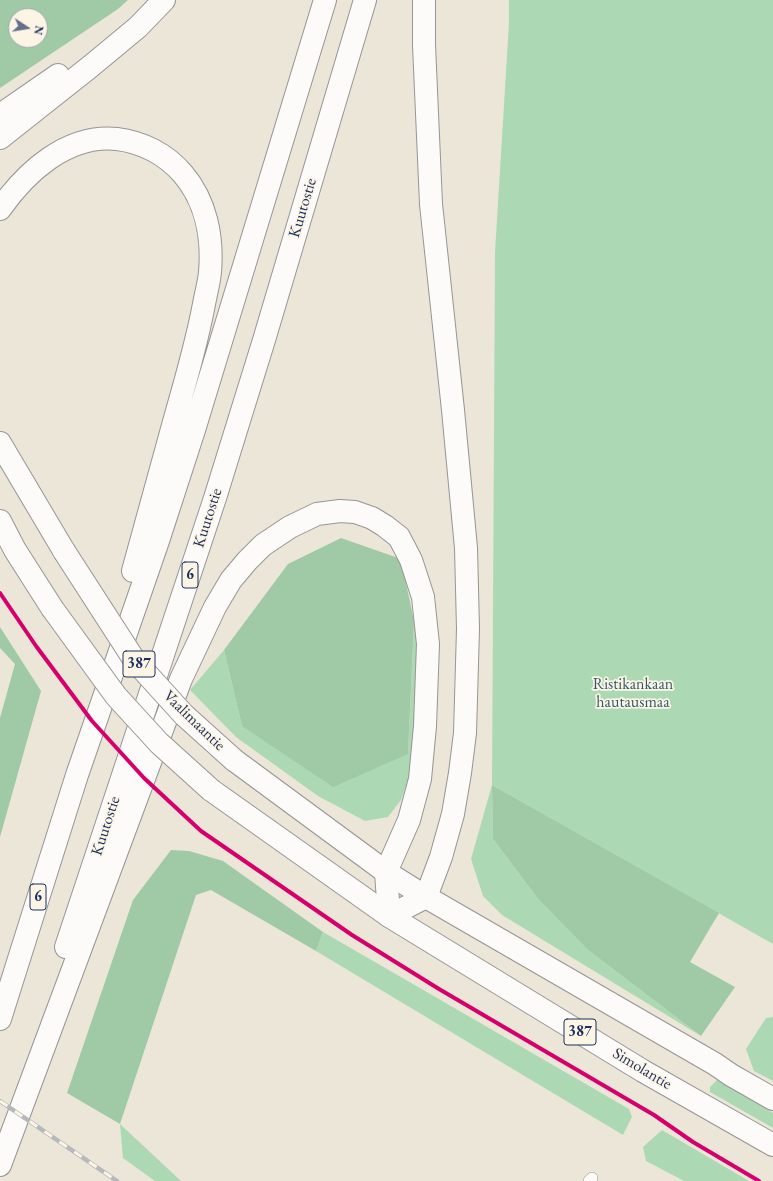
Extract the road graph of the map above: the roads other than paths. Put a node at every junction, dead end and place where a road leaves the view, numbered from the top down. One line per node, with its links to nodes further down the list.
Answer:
1 (155, 0): 6 (main road)
2 (164, 0): 7 (main road)
3 (325, 0): 11 (main road, 6)
4 (365, 0): 18 (main road, Kuutostie / 6)
5 (424, 0): 13 (main road)
6 (0, 115)
7 (0, 138)
8 (0, 209): 11 (main road)
9 (0, 443): 12 (main road, Vaalimaantie / 387, bridge)
10 (0, 521): 14 (main road, 387, bridge)
11 (77, 775): 15 (main road, 6)
12 (386, 872): 13 (main road, Vaalimaantie / 387); 14 (main road); 19 (main road)
13 (426, 897): 14 (main road); 16 (main road)
14 (390, 916): 17 (main road, Simolantie / 387)
15 (0, 1019)
16 (773, 1099)
17 (773, 1145)
18 (0, 1146)
19 (0, 1165)

